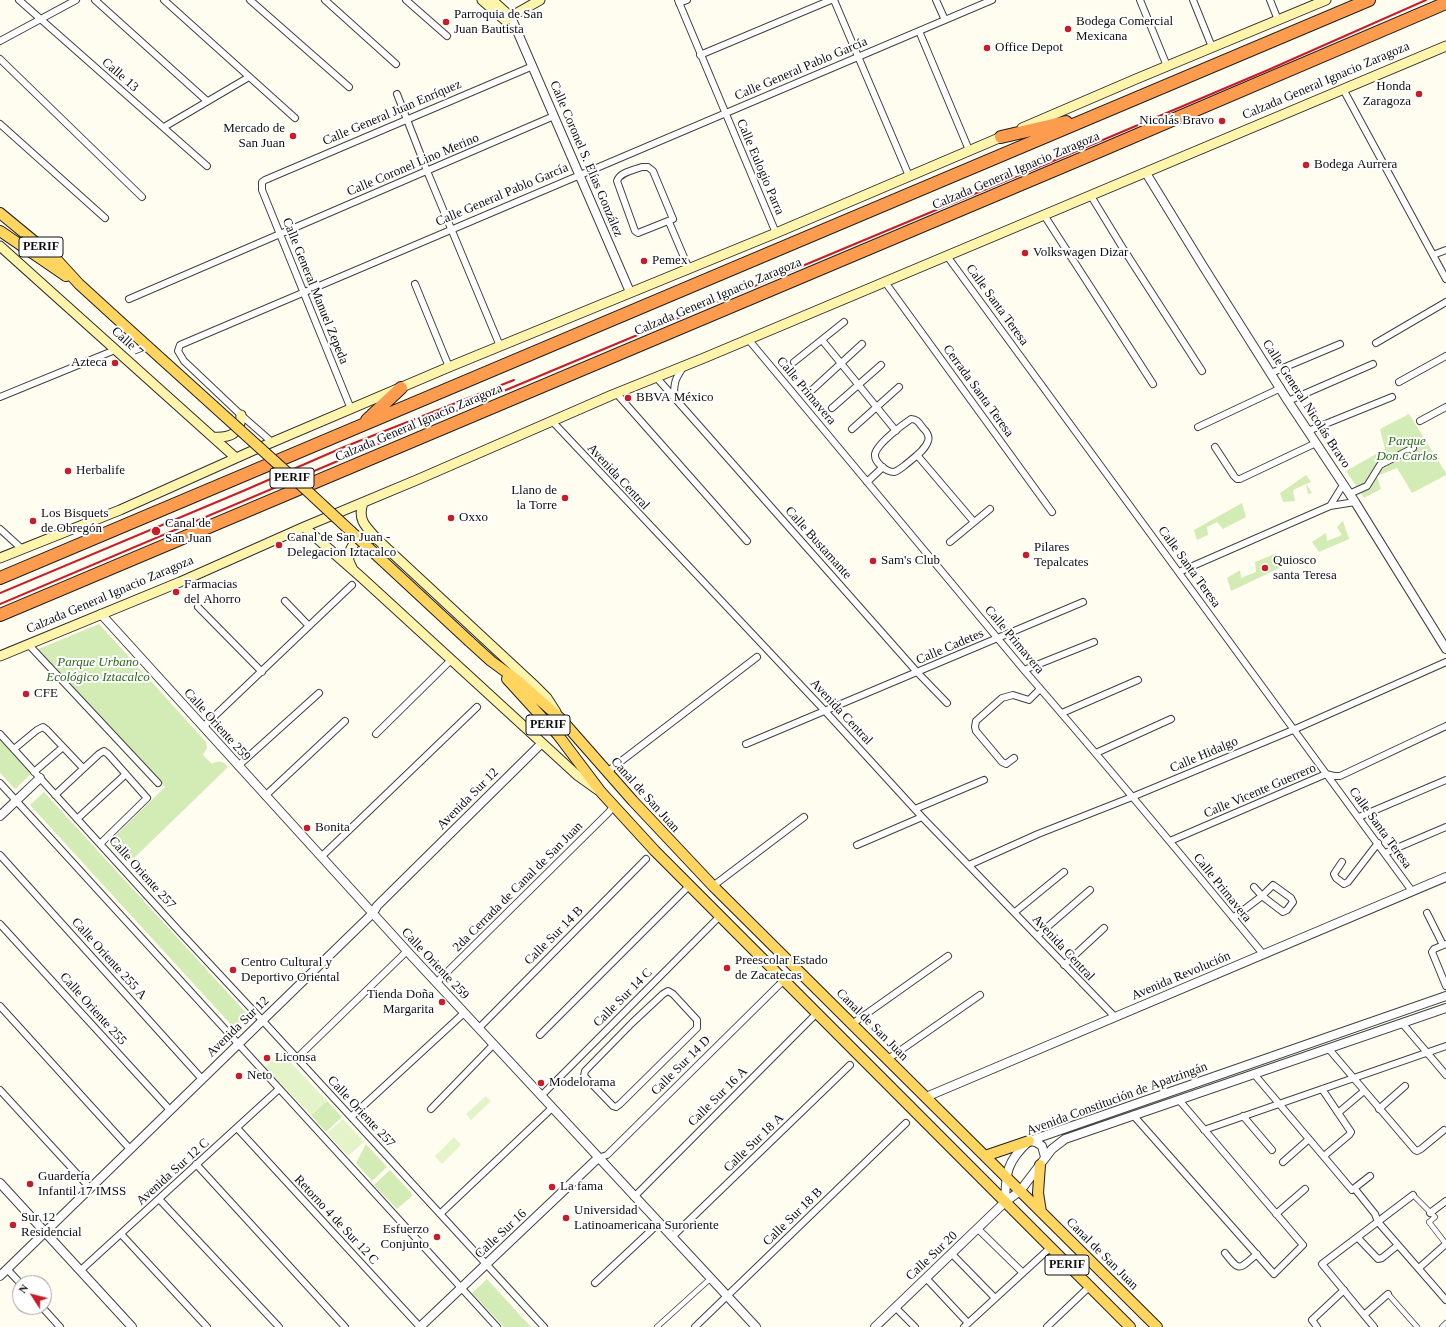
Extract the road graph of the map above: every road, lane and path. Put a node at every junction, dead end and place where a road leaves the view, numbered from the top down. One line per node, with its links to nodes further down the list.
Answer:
1 (18, 0): 23 (street, Calle 13)
2 (76, 0): 23 (street)
3 (95, 0): 41 (street)
4 (164, 0): 37 (street)
5 (250, 0): 38 (street)
6 (325, 0): 34 (street)
7 (406, 0): 27 (street)
8 (482, 0): 22 (main road)
9 (492, 0): 22 (main road)
10 (540, 0): 22 (main road)
11 (687, 0): 20 (street)
12 (833, 0): 31 (street); 32 (street)
13 (936, 0): 24 (street)
14 (992, 0): 24 (street, Calle General Pablo García)
15 (1140, 0): 36 (street)
16 (1193, 0): 30 (street)
17 (1270, 0): 25 (street)
18 (1326, 0): 25 (main road)
19 (1369, 0): 43 (highway, Calzada General Ignacio Zaragoza)
20 (678, 2): 31 (street, Calle Eulogio Parra)
21 (1446, 3): 157 (highway, Calzada General Ignacio Zaragoza)
22 (508, 18): 35 (street, Calle Coronel S. Elías González)
23 (41, 20): 28 (street); 48 (street, Calle 13)
24 (945, 20): 26 (street, Calle General Pablo García)
25 (1278, 20): 30 (main road)
26 (919, 31): 32 (street, Calle General Pablo García); 50 (street)
27 (447, 36)
28 (0, 41)
29 (1446, 46): 39 (main road, Calzada General Ignacio Zaragoza)
30 (1212, 47): 36 (main road)
31 (700, 55): 42 (street, Calle Eulogio Parra)
32 (857, 57): 42 (street, Calle General Pablo García); 55 (street)
33 (0, 59): 58 (street)
34 (396, 64)
35 (533, 66): 44 (street, Calle Coronel S. Elías González); 46 (street, Calle General Juan Enríquez)
36 (1167, 66): 49 (main road)
37 (249, 77): 41 (street); 45 (street)
38 (349, 88)
39 (1343, 89): 53 (main road, Calzada General Ignacio Zaragoza); 70 (street)
40 (397, 94): 46 (street)
41 (207, 101): 48 (street)
42 (725, 112): 54 (street, Calle General Pablo García); 65 (street, Calle Eulogio Parra)
43 (1099, 114): 49 (highway); 118 (highway, Calzada General Ignacio Zaragoza)
44 (554, 116): 52 (street, Calle Coronel Lino Merino); 54 (street, Calle Coronel S. Elías González)
45 (295, 118)
46 (407, 118): 52 (street); 56 (street, Calle General Juan Enríquez)
47 (0, 124): 61 (street)
48 (164, 127): 51 (street, Calle 13)
49 (1001, 137): 50 (main road)
50 (969, 150): 55 (main road)
51 (207, 166)
52 (427, 171): 63 (street); 66 (street, Calle Coronel Lino Merino)
53 (1146, 173): 57 (main road, Calzada General Ignacio Zaragoza); 97 (street, Calle General Nicolás Bravo)
54 (580, 174): 63 (street, Calle General Pablo García); 77 (street, Calle Coronel S. Elías González)
55 (909, 176): 65 (main road)
56 (262, 182): 66 (street, Calle General Manuel Zepeda)
57 (1091, 196): 60 (main road, Calzada General Ignacio Zaragoza); 96 (street)
58 (142, 197)
59 (0, 213): 74 (main road, Calle 7 / PERIF)
60 (1044, 215): 69 (main road, Calzada General Ignacio Zaragoza); 101 (street)
61 (105, 218)
62 (669, 222): 62 (street); 71 (street)
63 (452, 228): 76 (street, Calle General Pablo García); 87 (street)
64 (0, 231): 74 (main road, Calle 7 / PERIF)
65 (776, 233): 71 (main road)
66 (280, 234): 76 (street, Calle General Manuel Zepeda); 78 (street, Calle Coronel Lino Merino)
67 (0, 246): 88 (main road, Calle 7)
68 (1446, 250): 70 (street)
69 (947, 256): 73 (main road, Calzada General Ignacio Zaragoza); 150 (street, Calle Santa Teresa)
70 (1433, 256): 72 (street)
71 (689, 269): 77 (main road)
72 (1446, 279)
73 (885, 282): 82 (main road, Calzada General Ignacio Zaragoza); 138 (street, Cerrada Santa Teresa)
74 (79, 284): 80 (main road, Calle 7 / PERIF)
75 (415, 284): 95 (street)
76 (303, 291): 114 (street, Calle General Manuel Zepeda); 115 (street, Calle General Pablo García)
77 (630, 292): 87 (main road)
78 (129, 299)
79 (1446, 302): 84 (street)
80 (114, 316): 166 (main road, Canal de San Juan / PERIF, bridge)
81 (844, 322): 83 (street)
82 (748, 339): 94 (main road, Calzada General Ignacio Zaragoza); 131 (street, Calle Primavera)
83 (822, 340): 90 (street); 91 (street)
84 (1376, 343)
85 (862, 344): 91 (street)
86 (1340, 344): 97 (street)
87 (500, 346): 95 (main road)
88 (115, 350): 107 (street); 123 (main road, Calle 7)
89 (1446, 356): 99 (street)
90 (794, 362)
91 (842, 362): 100 (street); 105 (street)
92 (881, 364): 100 (street)
93 (1373, 364): 110 (street)
94 (684, 366): 98 (main road, Calzada General Ignacio Zaragoza); 108 (street)
95 (449, 367): 103 (main road)
96 (1202, 372)
97 (1271, 373): 104 (street, Calle General Nicolás Bravo)
98 (656, 377): 106 (main road, Calzada General Ignacio Zaragoza); 108 (street, Calle Bustamante)
99 (1399, 382)
100 (859, 384): 111 (street); 112 (street)
101 (1153, 384)
102 (899, 387): 111 (street)
103 (401, 388): 114 (main road); 118 (highway)
104 (1281, 388): 110 (street, Calle General Nicolás Bravo); 119 (street)
105 (812, 390)
106 (616, 393): 117 (main road, Calzada General Ignacio Zaragoza); 143 (street)
107 (0, 397)
108 (674, 397): 170 (street, Calle Bustamante)
109 (1392, 397): 122 (street)
110 (1288, 401): 122 (street, Calle General Nicolás Bravo)
111 (877, 406): 120 (street); 121 (street)
112 (832, 408)
113 (1446, 408): 116 (street)
114 (351, 409): 124 (main road)
115 (241, 415): 123 (main road); 124 (street)
116 (1420, 421)
117 (552, 422): 134 (main road, Calzada General Ignacio Zaragoza); 176 (street, Avenida Central)
118 (360, 426): 147 (highway, Calzada General Ignacio Zaragoza)
119 (1198, 427)
120 (852, 429)
121 (896, 431): 128 (street); 130 (street)
122 (1308, 431): 125 (street, Calle General Nicolás Bravo)
123 (213, 437): 129 (main road, Calle 7)
124 (273, 443): 129 (main road)
125 (1316, 443): 126 (street); 132 (street, Calle General Nicolás Bravo)
126 (1215, 447)
127 (1413, 448): 133 (street)
128 (917, 454): 130 (street); 139 (street)
129 (236, 458): 145 (main road)
130 (883, 467): 131 (street)
131 (867, 482): 159 (street, Calle Primavera)
132 (1343, 485): 133 (street, Calle General Nicolás Bravo); 136 (street)
133 (1350, 494): 135 (street, Calle General Nicolás Bravo)
134 (363, 502): 140 (main road, Calzada General Ignacio Zaragoza); 142 (main road, Canal de San Juan)
135 (1355, 502): 136 (street); 162 (street, Calle General Nicolás Bravo)
136 (1330, 506): 150 (street)
137 (990, 509): 139 (street)
138 (1052, 512)
139 (974, 522): 144 (street)
140 (304, 527): 149 (main road, Canal de San Juan); 156 (main road, Calzada General Ignacio Zaragoza)
141 (0, 528): 145 (street)
142 (378, 540): 149 (main road); 178 (main road, Canal de San Juan)
143 (747, 542)
144 (950, 542)
145 (22, 549): 146 (main road)
146 (0, 558)
147 (27, 566): 148 (highway); 151 (highway, Calzada General Ignacio Zaragoza)
148 (0, 569)
149 (353, 570): 165 (main road, Canal de San Juan)
150 (1179, 572): 183 (street, Calle Santa Teresa)
151 (0, 578)
152 (352, 585): 158 (street)
153 (285, 601): 158 (street)
154 (1083, 602): 159 (street, Calle Cadetes)
155 (198, 607): 169 (street)
156 (101, 614): 161 (main road, Calzada General Ignacio Zaragoza); 182 (street, Calle Oriente 259)
157 (0, 615)
158 (309, 626): 169 (street)
159 (998, 638): 168 (street, Calle Primavera); 170 (street, Calle Cadetes)
160 (1094, 642): 168 (street)
161 (28, 644): 163 (main road, Calzada General Ignacio Zaragoza); 201 (street)
162 (1446, 649)
163 (0, 656)
164 (757, 657): 194 (street)
165 (451, 660): 185 (street); 186 (main road, Canal de San Juan)
166 (491, 661): 178 (main road, Canal de San Juan / PERIF); 202 (main road, Canal de San Juan / PERIF)
167 (1446, 662): 183 (street, Calle Hidalgo)
168 (1024, 670): 172 (street, Calle Primavera)
169 (262, 672): 182 (street)
170 (918, 672): 174 (street, Calle Bustamante); 176 (street, Calle Cadetes)
171 (1138, 680): 177 (street)
172 (1040, 689): 177 (street, Calle Primavera); 191 (street)
173 (319, 693): 192 (street)
174 (947, 703)
175 (477, 707): 221 (street)
176 (825, 711): 187 (street, Calle Cadetes); 208 (street, Avenida Central)
177 (1062, 713): 190 (street, Calle Primavera)
178 (560, 718): 194 (main road, Canal de San Juan / PERIF)
179 (1171, 719): 190 (street)
180 (345, 721): 204 (street)
181 (1446, 726): 196 (street, Calle Vicente Guerrero)
182 (203, 727): 192 (street, Calle Oriente 259)
183 (1293, 730): 196 (street, Calle Santa Teresa); 205 (street, Calle Hidalgo)
184 (0, 734): 189 (street, Calle Oriente 257)
185 (376, 734)
186 (542, 743): 202 (main road, Canal de San Juan); 234 (street, Avenida Sur 12)
187 (746, 744)
188 (63, 747): 189 (street); 193 (street); 197 (street)
189 (14, 749): 197 (street, Calle Oriente 257)
190 (1096, 753): 205 (street, Calle Primavera)
191 (1014, 758)
192 (238, 766): 204 (street, Calle Oriente 259)
193 (83, 768): 195 (street); 203 (street)
194 (607, 772): 228 (main road, Canal de San Juan / PERIF)
195 (126, 774): 213 (street); 217 (street)
196 (1326, 774): 212 (street, Calle Santa Teresa); 215 (street, Calle Vicente Guerrero)
197 (37, 775): 203 (street, Calle Oriente 257); 206 (street)
198 (984, 780): 208 (street)
199 (1446, 780): 212 (street)
200 (0, 782): 206 (street)
201 (158, 783)
202 (601, 792): 207 (main road, Canal de San Juan / PERIF)
203 (55, 795): 213 (street, Calle Oriente 257)
204 (265, 796): 221 (street, Calle Oriente 259)
205 (1132, 797): 215 (street, Calle Primavera); 224 (street, Calle Hidalgo)
206 (17, 800): 209 (street); 263 (street)
207 (614, 806): 227 (main road, Canal de San Juan / PERIF); 246 (street, 2da Cerrada de Canal de San Juan)
208 (915, 809): 211 (street, Avenida Central)
209 (0, 816)
210 (804, 816): 228 (street)
211 (922, 817): 218 (street); 224 (street, Avenida Central)
212 (1359, 817): 216 (street, Calle Santa Teresa)
213 (77, 819): 217 (street, Calle Oriente 257)
214 (1446, 827): 219 (street)
215 (1170, 841): 237 (street, Calle Primavera)
216 (1378, 843): 219 (street, Calle Santa Teresa); 223 (street)
217 (100, 844): 257 (street, Calle Oriente 257)
218 (857, 845)
219 (1386, 854): 231 (street, Calle Santa Teresa)
220 (0, 855): 274 (street, Calle Oriente 255 A)
221 (321, 857): 234 (street, Calle Oriente 259)
222 (646, 859): 261 (street, Calle Sur 14 B)
223 (1342, 862)
224 (969, 865): 233 (street, Avenida Central)
225 (1064, 872): 233 (street)
226 (1446, 877): 231 (street, Avenida Revolución)
227 (689, 886): 236 (main road, Canal de San Juan / PERIF); 262 (street)
228 (713, 886): 260 (main road, Canal de San Juan / PERIF)
229 (1254, 887): 232 (street)
230 (1090, 890): 240 (street)
231 (1412, 891): 243 (street, Avenida Revolución)
232 (1262, 896): 232 (street); 237 (street)
233 (1015, 912): 240 (street, Avenida Central)
234 (373, 913): 242 (street, Calle Oriente 259); 257 (street, Avenida Sur 12)
235 (1427, 913): 241 (street)
236 (720, 916): 247 (main road, Canal de San Juan / PERIF); 254 (street, Calle Sur 14 C)
237 (1233, 918): 243 (street, Calle Primavera)
238 (0, 924): 287 (street, Calle Oriente 255)
239 (1104, 928): 245 (street)
240 (1037, 936): 245 (street, Avenida Central)
241 (1444, 944): 248 (street)
242 (407, 951): 246 (street, Calle Oriente 259); 268 (street)
243 (1263, 954): 256 (street, Avenida Revolución)
244 (948, 956): 260 (street)
245 (1064, 965): 256 (street, Avenida Central)
246 (436, 982): 253 (street, Calle Oriente 259)
247 (780, 983): 255 (main road, Canal de San Juan / PERIF); 302 (street, Calle Sur 14 D)
248 (1446, 986)
249 (980, 995): 269 (street)
250 (1446, 996): 297 (street, Avenida Constitución de Apatzingán)
251 (0, 1006): 298 (street)
252 (1446, 1008): 259 (street, Avenida Constitución de Apatzingán)
253 (464, 1013): 261 (street, Calle Oriente 259); 291 (street)
254 (624, 1013): 258 (street); 280 (street, Calle Sur 14 C)
255 (817, 1014): 314 (street, Calle Sur 16 A); 317 (main road, Canal de San Juan / PERIF)
256 (1114, 1017): 281 (street, Avenida Revolución)
257 (262, 1020): 263 (street, Avenida Sur 12); 268 (street, Calle Oriente 257)
258 (632, 1023): 258 (street)
259 (1402, 1023): 266 (street, Avenida Constitución de Apatzingán); 267 (street)
260 (852, 1024): 269 (main road, Canal de San Juan / PERIF)
261 (478, 1028): 264 (street, Calle Oriente 259)
262 (540, 1035)
263 (238, 1044): 274 (street, Avenida Sur 12); 276 (street)
264 (494, 1044): 280 (street, Calle Oriente 259); 285 (street)
265 (1446, 1046): 267 (street)
266 (1328, 1048): 271 (street, Avenida Constitución de Apatzingán); 273 (street)
267 (1426, 1052): 272 (street); 273 (street)
268 (297, 1058): 291 (street, Calle Oriente 257)
269 (888, 1059): 281 (main road, Canal de San Juan / PERIF)
270 (850, 1065): 327 (street, Calle Sur 18 A)
271 (1254, 1074): 282 (street, Avenida Constitución de Apatzingán); 283 (street)
272 (1446, 1075)
273 (1353, 1078): 277 (street); 279 (street)
274 (202, 1079): 287 (street, Avenida Sur 12)
275 (1405, 1086): 286 (street)
276 (280, 1089): 293 (street, Avenida Sur 12 C); 346 (street)
277 (1322, 1089): 283 (street); 288 (street)
278 (0, 1090): 309 (street)
279 (1364, 1091): 286 (street); 288 (street)
280 (541, 1096): 284 (street, Calle Oriente 259)
281 (926, 1097): 300 (main road, Canal de San Juan / PERIF)
282 (1179, 1100): 289 (street, Avenida Constitución de Apatzingán); 294 (street)
283 (1279, 1104): 290 (street); 296 (street)
284 (552, 1108): 302 (street, Calle Oriente 259); 320 (street)
285 (430, 1109)
286 (1379, 1109): 295 (street)
287 (170, 1110): 298 (street, Avenida Sur 12)
288 (1338, 1113): 301 (street)
289 (1133, 1115): 303 (street, Avenida Constitución de Apatzingán); 334 (street)
290 (1243, 1116): 294 (street); 299 (street)
291 (351, 1117): 320 (street, Calle Oriente 257)
292 (906, 1123): 349 (street, Calle Sur 18 B)
293 (237, 1128): 305 (street, Avenida Sur 12 C); 362 (street, Retorno 4 de Sur 12 C)
294 (1204, 1130): 321 (street)
295 (1444, 1130)
296 (1309, 1139): 301 (street); 304 (street)
297 (1029, 1141): 300 (main road); 303 (street); 307 (street, Avenida Constitución de Apatzingán)
298 (130, 1149): 309 (street, Avenida Sur 12)
299 (1272, 1150)
300 (985, 1156): 307 (main road, Canal de San Juan / PERIF)
301 (1324, 1156): 311 (street)
302 (598, 1158): 314 (street, Calle Oriente 259); 335 (street, Calle Sur 16)
303 (1043, 1161): 312 (street, Avenida Constitución de Apatzingán); 318 (main road)
304 (1283, 1162)
305 (196, 1164): 315 (street, Avenida Sur 12 C); 361 (street)
306 (1370, 1176): 311 (street)
307 (1006, 1177): 312 (main road, Canal de San Juan / PERIF); 317 (street, Avenida Constitución de Apatzingán)
308 (0, 1184): 325 (street)
309 (90, 1188): 325 (street, Avenida Sur 12)
310 (1305, 1189): 321 (street)
311 (1355, 1189): 322 (street)
312 (1020, 1191): 317 (street, Avenida Constitución de Apatzingán); 318 (main road, Canal de San Juan / PERIF)
313 (1413, 1195): 319 (street); 322 (street)
314 (634, 1197): 323 (street, Calle Oriente 259)
315 (159, 1199): 326 (street, Avenida Sur 12 C); 360 (street)
316 (1446, 1201): 319 (street)
317 (1005, 1202): 324 (street, Calle Sur 20); 331 (main road, Canal de San Juan / PERIF)
318 (1041, 1212): 372 (main road, Canal de San Juan / PERIF)
319 (1430, 1213): 329 (street)
320 (440, 1214): 335 (street, Calle Oriente 257)
321 (1276, 1214): 334 (street)
322 (1378, 1222): 328 (street); 330 (street)
323 (659, 1223): 327 (street, Calle Oriente 259); 344 (street)
324 (978, 1229): 333 (street, Calle Sur 20); 339 (street)
325 (45, 1232): 337 (street, Avenida Sur 12); 338 (street)
326 (121, 1234): 338 (street, Avenida Sur 12 C); 359 (street)
327 (672, 1236): 342 (street, Calle Oriente 259)
328 (1358, 1238): 330 (street); 347 (street)
329 (1446, 1244): 336 (street)
330 (1398, 1245): 336 (street)
331 (1050, 1248): 339 (street); 345 (main road, Canal de San Juan / PERIF)
332 (1225, 1253): 334 (street)
333 (952, 1254): 343 (street, Calle Sur 20); 350 (street)
334 (1257, 1254)
335 (486, 1264): 346 (street, Calle Sur 16); 364 (street, Calle Oriente 257)
336 (1418, 1268): 351 (street)
337 (7, 1269): 340 (street); 341 (street, Avenida Sur 12)
338 (81, 1270): 358 (street)
339 (1022, 1272): 350 (street)
340 (13, 1275)
341 (0, 1276)
342 (711, 1278): 349 (street, Calle Oriente 259); 365 (street)
343 (926, 1278): 352 (street, Calle Sur 20); 356 (street)
344 (595, 1283)
345 (1089, 1287): 370 (street); 371 (main road, Canal de San Juan / PERIF)
346 (461, 1288): 362 (street, Calle Sur 16); 363 (street)
347 (1344, 1290): 354 (street); 373 (street)
348 (1388, 1294): 354 (street); 375 (street)
349 (728, 1296): 366 (street, Calle Sur 18 B); 367 (street, Calle Oriente 259)
350 (995, 1298): 356 (street)
351 (1446, 1300)
352 (896, 1308): 368 (street, Calle Sur 20); 369 (street)
353 (49, 1315): 357 (street)
354 (1364, 1315): 374 (street)
355 (1446, 1323): 376 (street)
356 (966, 1325)
357 (60, 1327)
358 (132, 1327)
359 (207, 1327)
360 (279, 1327)
361 (345, 1327)
362 (420, 1327)
363 (497, 1327)
364 (544, 1327)
365 (657, 1327)
366 (695, 1327)
367 (756, 1327)
368 (875, 1327)
369 (915, 1327)
370 (1047, 1327)
371 (1130, 1327)
372 (1157, 1327)
373 (1318, 1327)
374 (1374, 1327)
375 (1417, 1327)
376 (1442, 1327)

